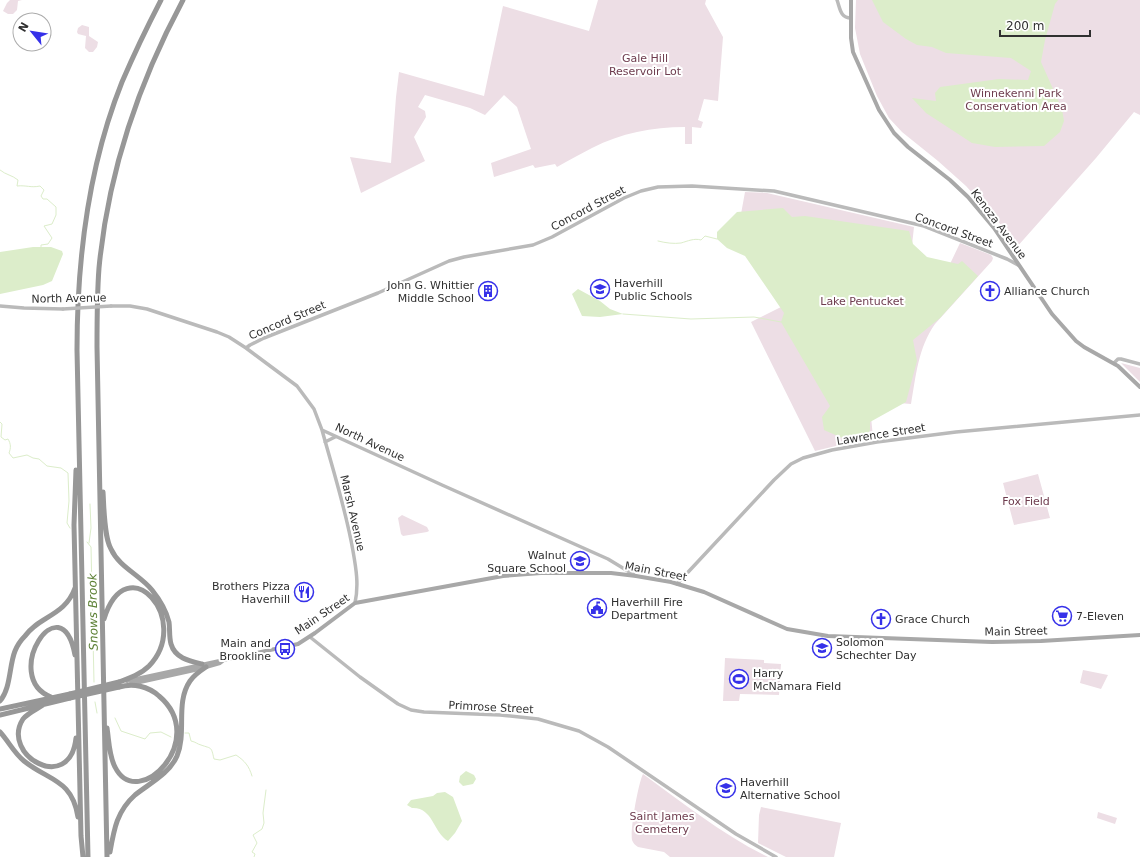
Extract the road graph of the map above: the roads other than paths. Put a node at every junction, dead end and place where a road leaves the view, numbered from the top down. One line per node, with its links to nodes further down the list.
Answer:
1 (161, 0): 14 (highway)
2 (183, 0): 17 (highway)
3 (837, 0): 5 (main road)
4 (851, 0): 5 (main road, Kenoza Avenue)
5 (851, 16): 6 (main road, Kenoza Avenue)
6 (1019, 266): 8 (main road, Concord Street); 9 (main road, Kenoza Avenue)
7 (0, 306): 8 (main road, North Avenue, bridge)
8 (246, 348): 13 (main road, North Avenue)
9 (1114, 363): 10 (main road); 11 (main road, Kenoza Avenue)
10 (1140, 364)
11 (1140, 387)
12 (1140, 415): 19 (main road, Lawrence Street)
13 (322, 430): 15 (main road, North Avenue); 16 (main road, Marsh Avenue)
14 (79, 436): 20 (highway); 42 (highway)
15 (335, 436): 16 (main road); 18 (main road, North Avenue)
16 (325, 442): 21 (main road, Marsh Avenue)
17 (99, 454): 22 (highway); 25 (highway)
18 (636, 576): 19 (main road, Main Street); 21 (main road, Main Street)
19 (677, 584): 23 (main road, Main Street)
20 (76, 585): 27 (highway); 33 (highway)
21 (355, 602): 24 (main road, Main Street)
22 (103, 623): 29 (highway); 35 (highway)
23 (1140, 635)
24 (310, 637): 25 (main road, Main Street); 44 (main road, Primrose Street)
25 (204, 665): 28 (main road, Main Street); 29 (main road, Main Street); 43 (highway)
26 (16, 669): 27 (highway)
27 (77, 670): 38 (highway)
28 (129, 684): 29 (highway, Main Street); 35 (highway)
29 (119, 685): 31 (highway, Main Street, bridge)
30 (35, 692): 32 (highway)
31 (70, 696): 32 (highway, Main Street); 34 (highway, Main Street)
32 (51, 697): 36 (highway, Main Street)
33 (0, 701)
34 (43, 705): 37 (highway, Main Street); 38 (highway)
35 (105, 707): 43 (highway)
36 (0, 709)
37 (0, 715)
38 (78, 717): 40 (highway)
39 (0, 732): 40 (highway)
40 (81, 836): 41 (highway)
41 (83, 857)
42 (88, 857)
43 (108, 857)
44 (776, 857)

